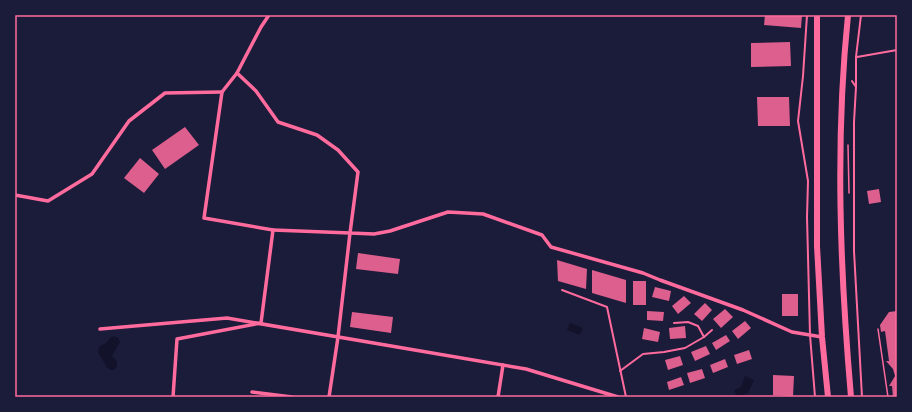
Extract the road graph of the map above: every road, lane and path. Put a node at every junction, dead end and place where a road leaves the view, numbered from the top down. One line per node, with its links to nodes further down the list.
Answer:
1 (270, 15): 8 (street)
2 (807, 15): 21 (lane)
3 (817, 15): 24 (highway)
4 (848, 15): 36 (highway)
5 (861, 15): 7 (lane)
6 (897, 50): 7 (lane)
7 (856, 57): 10 (lane)
8 (238, 73): 11 (street); 14 (street)
9 (852, 81): 10 (lane)
10 (856, 87): 37 (lane)
11 (222, 92): 12 (street); 13 (street)
12 (15, 195)
13 (273, 230): 14 (street); 16 (street)
14 (350, 233): 21 (street); 22 (street)
15 (562, 290): 26 (lane)
16 (261, 323): 18 (street); 22 (street); 28 (street)
17 (674, 323): 23 (lane)
18 (100, 329)
19 (878, 329): 38 (path)
20 (712, 330): 23 (lane)
21 (810, 335): 24 (street); 34 (lane)
22 (338, 337): 25 (street); 30 (street)
23 (704, 337): 26 (lane)
24 (822, 337): 35 (highway)
25 (503, 365): 31 (street); 32 (street)
26 (620, 372): 33 (lane)
27 (252, 392): 29 (street)
28 (173, 397)
29 (292, 397)
30 (329, 397)
31 (498, 397)
32 (618, 397)
33 (626, 397)
34 (815, 397)
35 (828, 397)
36 (851, 397)
37 (862, 397)
38 (888, 397)

